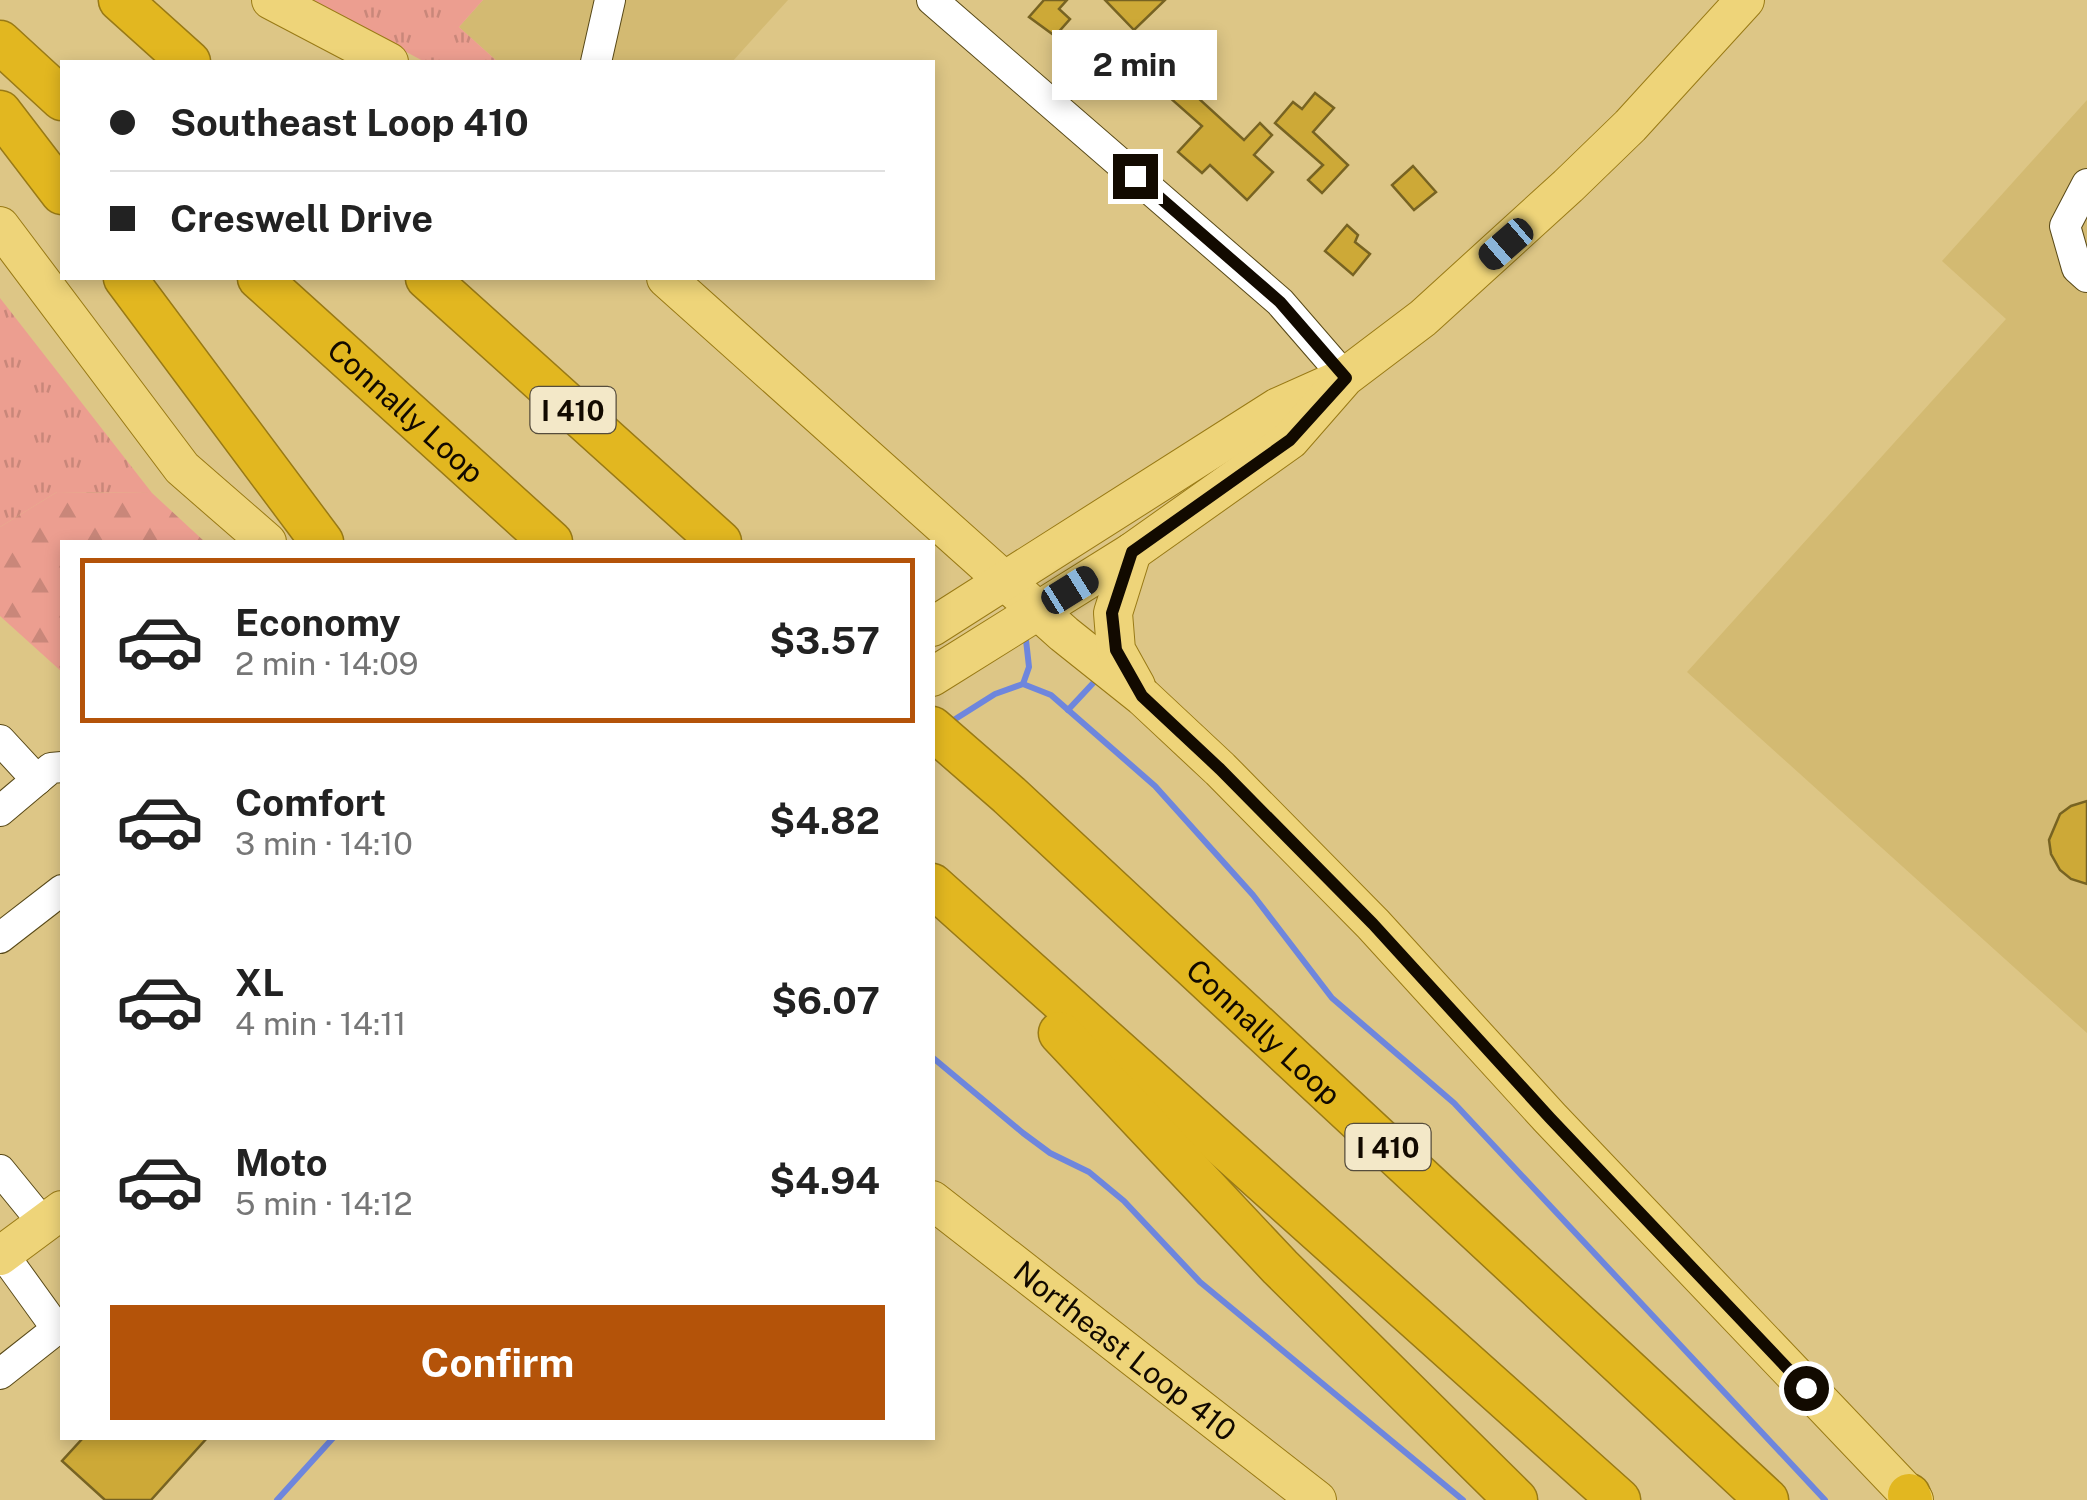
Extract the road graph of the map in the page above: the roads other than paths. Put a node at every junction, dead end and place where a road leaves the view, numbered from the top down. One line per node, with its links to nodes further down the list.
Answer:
1 (120, 0): 7 (highway)
2 (270, 0): 8 (main road)
3 (610, 0): 9 (street)
4 (932, 0): 20 (street)
5 (1746, 0): 20 (main road)
6 (0, 42): 10 (highway)
7 (187, 60)
8 (385, 60)
9 (596, 60)
10 (60, 97)
11 (0, 112): 13 (highway)
12 (2087, 184): 15 (street)
13 (60, 190)
14 (0, 226): 21 (main road)
15 (2087, 277)
16 (126, 280): 22 (highway)
17 (261, 280): 23 (highway, Connally Loop)
18 (429, 280): 24 (highway, I 410)
19 (668, 280): 26 (main road)
20 (1346, 378): 25 (main road); 26 (main road)
21 (264, 540)
22 (321, 540)
23 (549, 540)
24 (718, 540)
25 (1132, 552): 27 (main road); 30 (main road)
26 (1007, 580): 27 (main road); 28 (main road)
27 (1038, 610): 29 (main road); 30 (main road)
28 (935, 625)
29 (935, 675)
30 (1142, 696): 45 (main road)
31 (935, 731): 43 (highway, Connally Loop / I 410)
32 (0, 740): 33 (street)
33 (50, 773): 34 (street)
34 (0, 811)
35 (935, 888): 38 (highway)
36 (60, 892): 37 (street)
37 (0, 938)
38 (997, 944): 47 (highway); 48 (highway)
39 (0, 1170): 41 (street)
40 (935, 1202): 46 (main road, Northeast Loop 410)
41 (53, 1217): 42 (main road)
42 (1, 1253): 44 (street)
43 (1538, 1287): 49 (highway, Connally Loop / I 410); 50 (highway)
44 (0, 1374)
45 (1911, 1498)
46 (1317, 1500)
47 (1516, 1500)
48 (1619, 1500)
49 (1767, 1500)
50 (1800, 1500)

